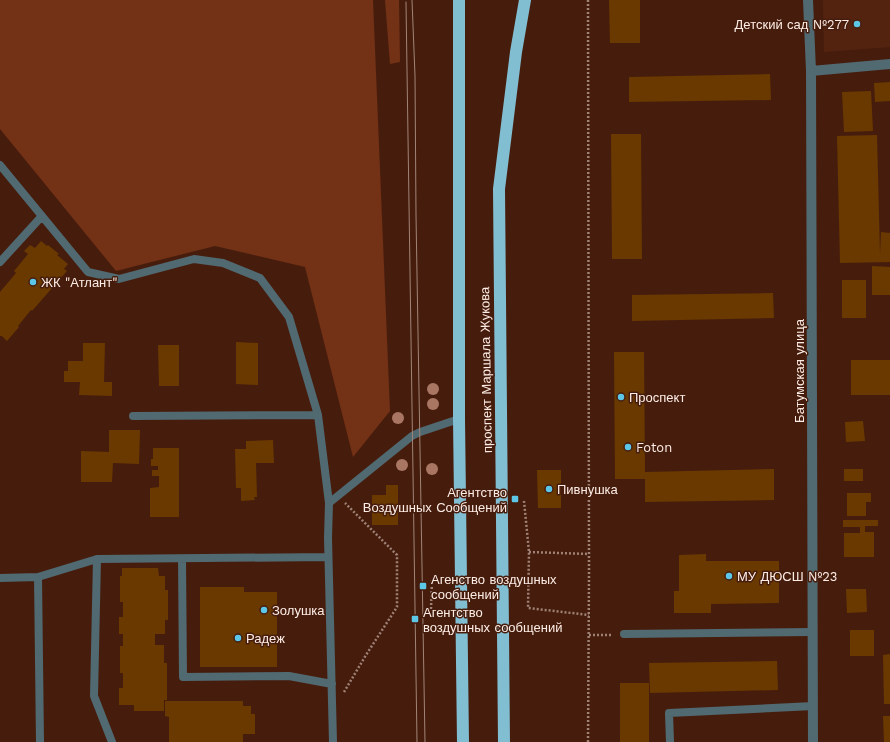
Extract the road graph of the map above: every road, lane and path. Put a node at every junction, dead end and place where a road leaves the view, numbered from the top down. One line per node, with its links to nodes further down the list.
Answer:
1 (459, 0): 12 (highway, проспект Маршала Жукова)
2 (524, 0): 36 (highway, проспект Маршала Жукова)
3 (588, 0): 17 (path)
4 (808, 0): 6 (street, Батумская улица)
5 (890, 64): 6 (street)
6 (811, 71): 26 (street, Батумская улица)
7 (0, 165): 8 (lane)
8 (42, 216): 9 (lane); 10 (lane)
9 (0, 262)
10 (318, 415): 11 (lane); 15 (lane)
11 (133, 416)
12 (459, 418): 13 (lane); 35 (highway, проспект Маршала Жукова)
13 (338, 496): 15 (lane); 31 (path)
14 (524, 501): 16 (path)
15 (329, 503): 18 (lane)
16 (529, 552): 17 (path); 25 (path)
17 (589, 554): 25 (path)
18 (328, 557): 20 (lane); 29 (lane)
19 (97, 559): 20 (lane); 21 (lane); 33 (lane)
20 (182, 559): 29 (lane)
21 (38, 577): 22 (lane); 32 (lane)
22 (0, 578)
23 (432, 580): 24 (path)
24 (431, 609)
25 (589, 614): 28 (path)
26 (813, 632): 27 (lane); 30 (street, Батумская улица)
27 (624, 634): 28 (path)
28 (589, 635): 37 (path)
29 (332, 684): 31 (lane)
30 (813, 706): 38 (lane); 39 (street, Батумская улица)
31 (333, 712): 34 (lane)
32 (40, 742)
33 (112, 742)
34 (334, 742)
35 (464, 742)
36 (504, 742)
37 (588, 742)
38 (670, 742)
39 (813, 742)

